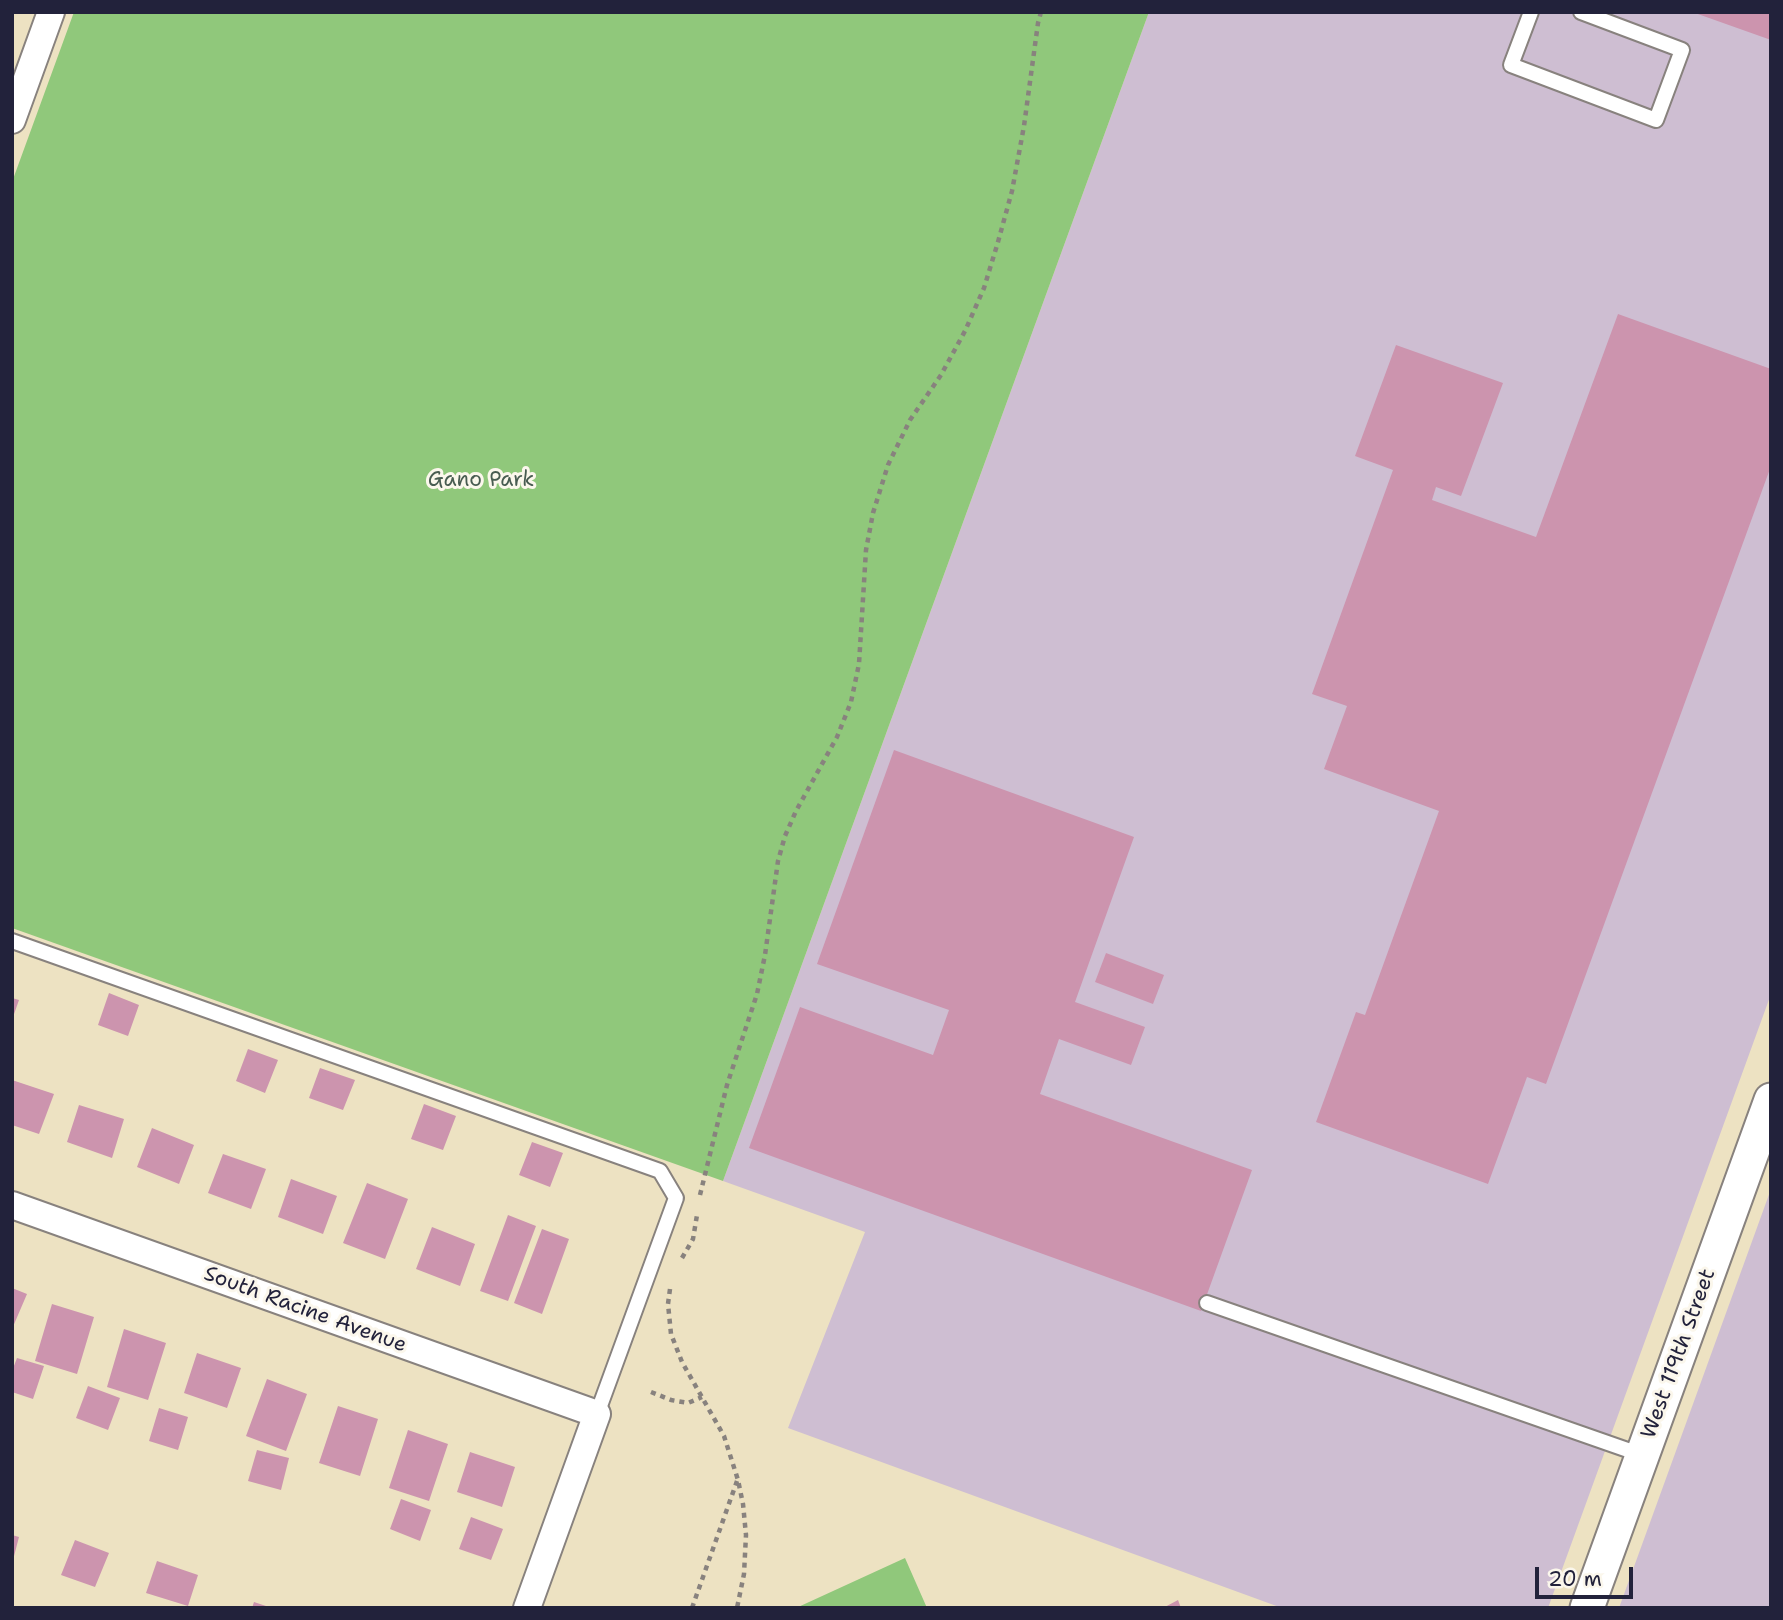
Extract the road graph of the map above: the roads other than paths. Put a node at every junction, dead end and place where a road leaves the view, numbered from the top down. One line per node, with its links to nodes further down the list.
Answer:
1 (51, 12): 4 (street)
2 (1531, 12): 3 (lane)
3 (1581, 12)
4 (12, 120)
5 (12, 941): 9 (lane)
6 (1771, 1100): 10 (street, West 119th Street)
7 (12, 1205): 9 (street, South Racine Avenue)
8 (1207, 1303): 10 (lane)
9 (597, 1414): 11 (street)
10 (1642, 1455): 12 (street, West 119th Street)
11 (527, 1608)
12 (1587, 1608)

